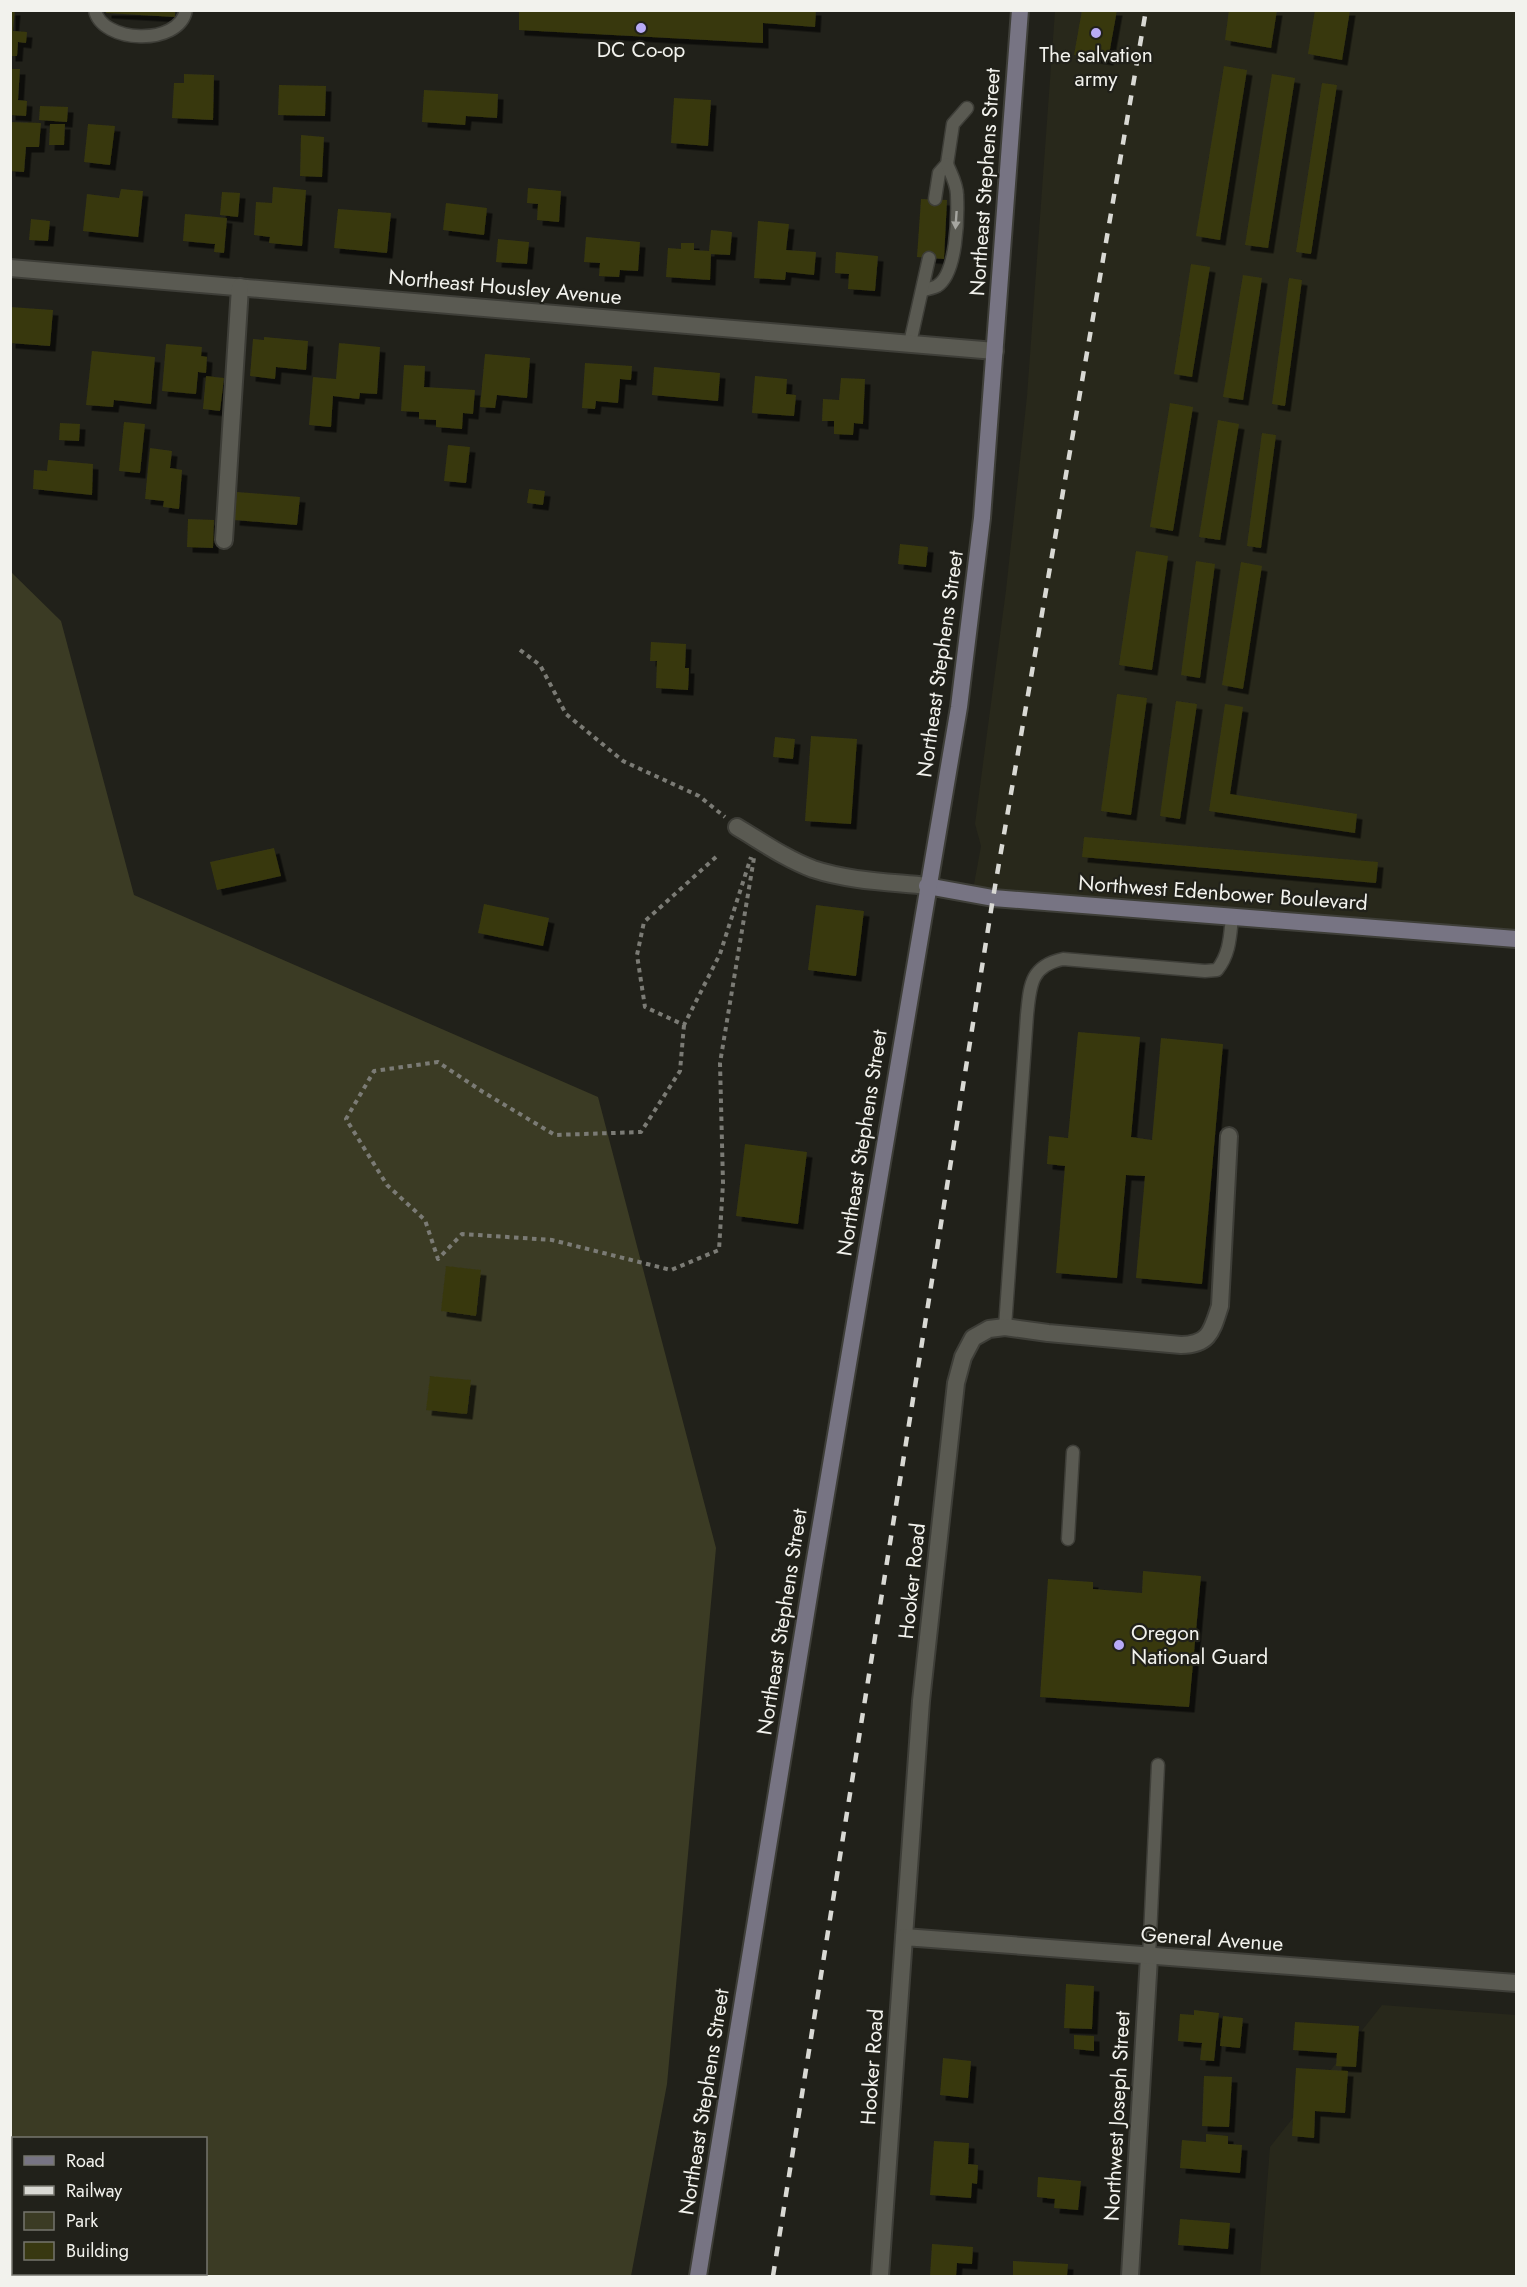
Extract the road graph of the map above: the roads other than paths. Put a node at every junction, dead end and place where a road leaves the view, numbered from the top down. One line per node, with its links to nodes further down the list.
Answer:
1 (95, 10): 2 (lane)
2 (186, 10)
3 (1020, 10): 12 (main road, Northeast Stephens Street)
4 (967, 108): 5 (lane)
5 (947, 164): 6 (lane); 10 (lane, one-way to 10)
6 (935, 199)
7 (929, 258): 10 (lane)
8 (10, 268): 9 (street, Northeast Housley Avenue)
9 (240, 287): 11 (street, Northeast Housley Avenue); 13 (street)
10 (924, 290): 11 (lane)
11 (910, 343): 12 (street, Northeast Housley Avenue)
12 (995, 351): 15 (main road, Northeast Stephens Street)
13 (225, 540)
14 (737, 826): 15 (street)
15 (927, 886): 16 (main road, Northwest Edenbower Boulevard); 26 (main road, Northeast Stephens Street)
16 (1232, 917): 17 (main road, Northwest Edenbower Boulevard); 19 (lane)
17 (1516, 939)
18 (1229, 1136): 19 (street, Hooker Road)
19 (1005, 1327): 23 (street, Hooker Road)
20 (1073, 1452): 21 (lane)
21 (1068, 1539)
22 (1158, 1765): 24 (lane)
23 (904, 1937): 24 (street, General Avenue); 27 (street, Hooker Road)
24 (1149, 1957): 25 (street, General Avenue); 28 (street, Northwest Joseph Street)
25 (1516, 1983)
26 (698, 2277)
27 (880, 2277)
28 (1130, 2277)

